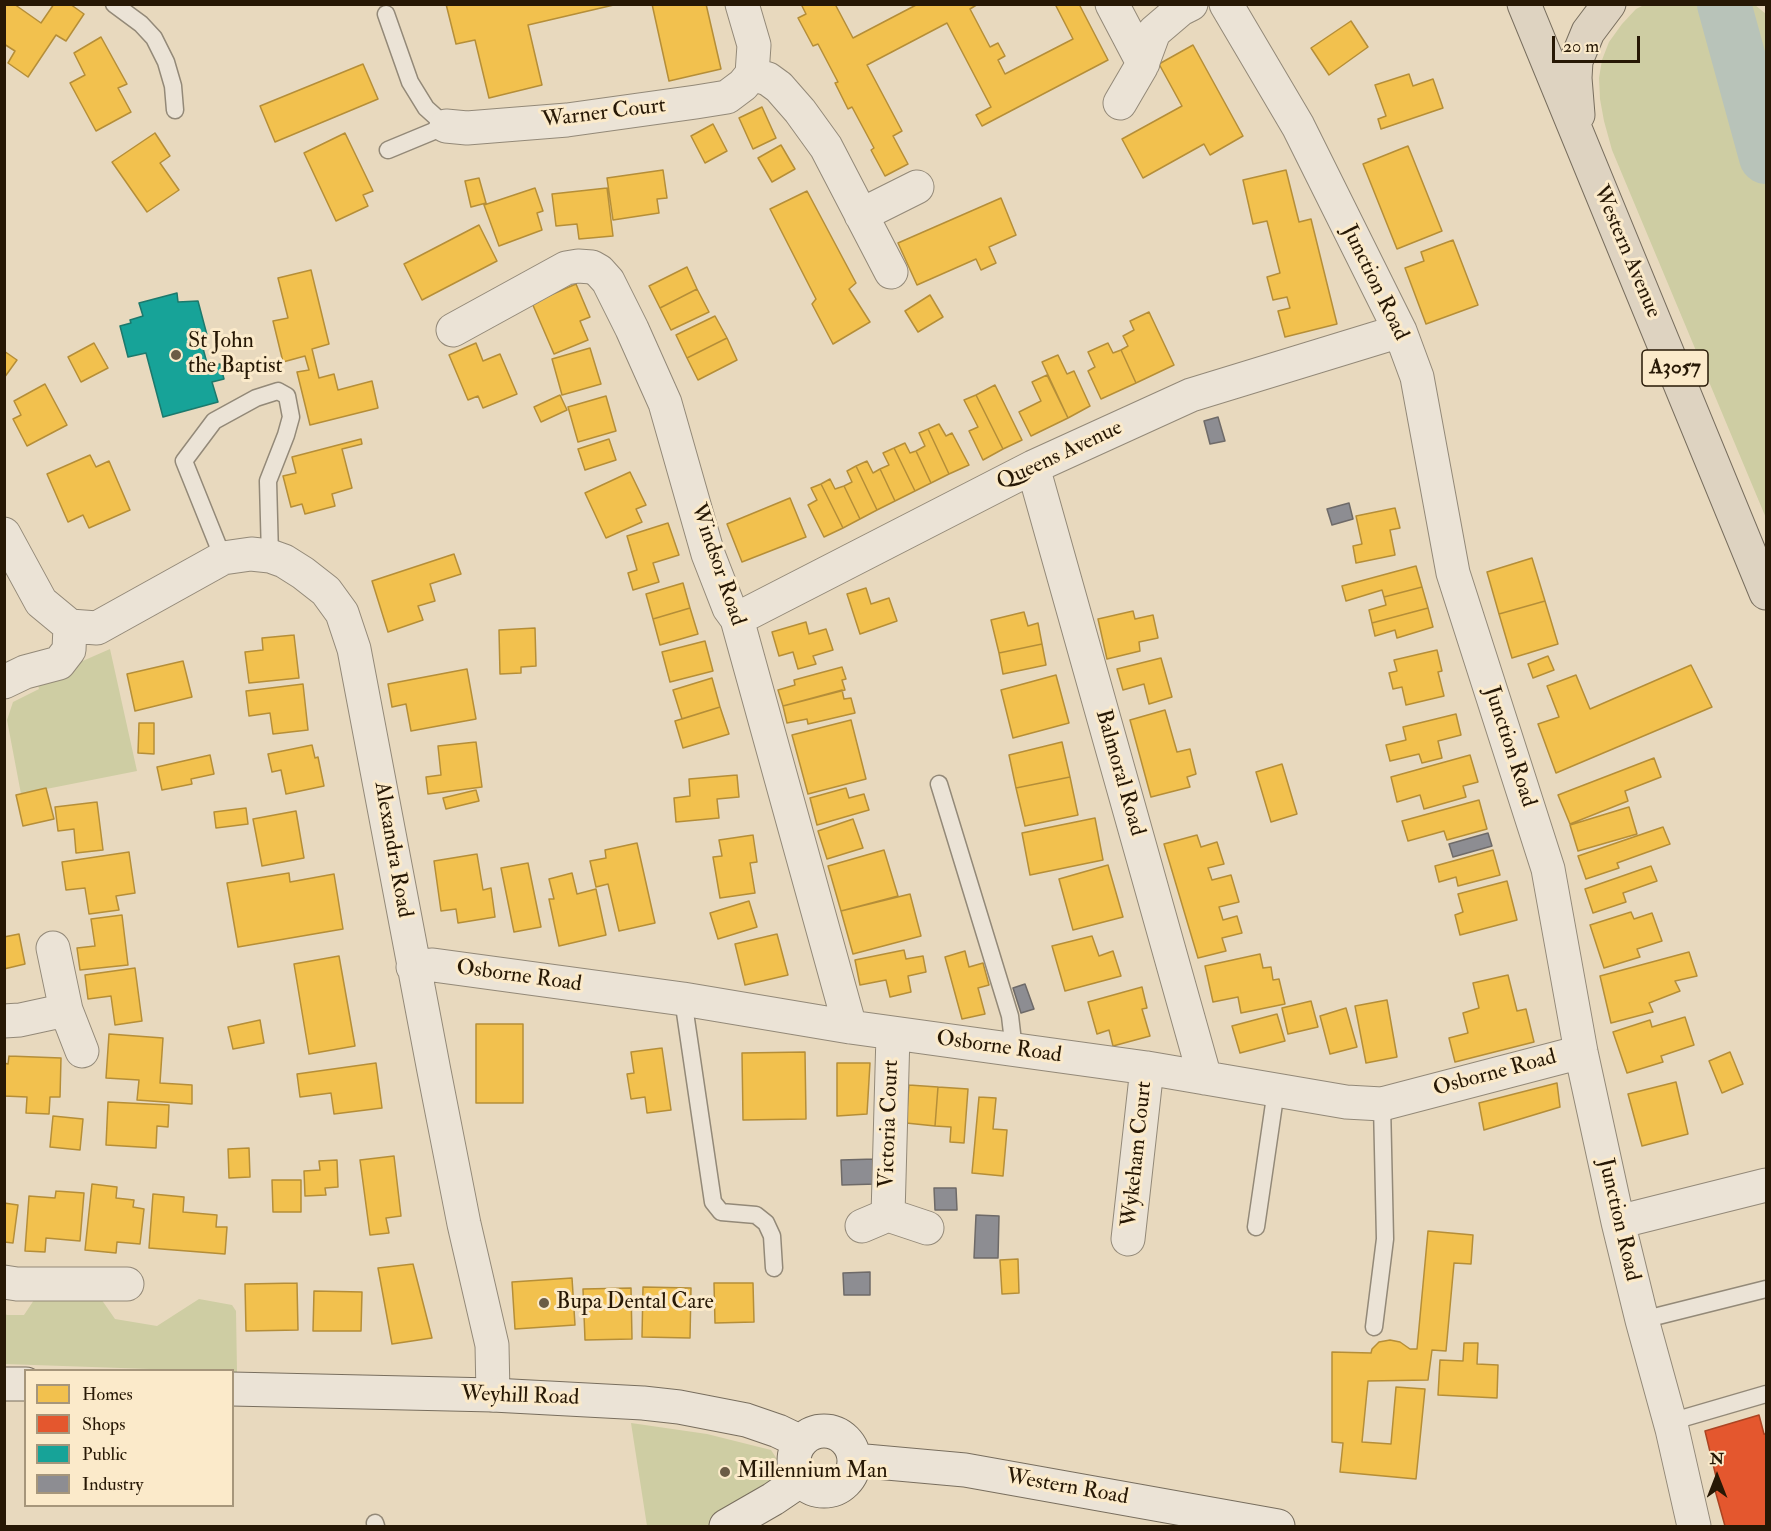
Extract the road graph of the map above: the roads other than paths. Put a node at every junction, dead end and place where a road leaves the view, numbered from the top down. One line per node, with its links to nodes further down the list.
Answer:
1 (114, 4): 12 (lane)
2 (742, 4): 10 (street)
3 (1112, 4): 9 (street)
4 (1226, 4): 20 (street, Junction Road)
5 (1524, 4): 14 (main road, Western Avenue / A3057)
6 (1609, 4): 14 (main road, Western Avenue / A3057)
7 (1183, 6): 9 (street)
8 (386, 14): 13 (lane)
9 (1143, 63): 11 (street)
10 (752, 74): 13 (street, Warner Court); 17 (street)
11 (1120, 103)
12 (175, 110)
13 (446, 126): 15 (lane)
14 (1581, 143): 25 (main road, Western Avenue / A3057)
15 (388, 150)
16 (916, 187): 17 (street)
17 (861, 215): 18 (street)
18 (891, 272)
19 (453, 330): 26 (street, Windsor Road)
20 (1400, 331): 21 (street, Queens Avenue); 39 (street, Junction Road)
21 (1033, 467): 26 (street, Queens Avenue); 41 (street, Balmoral Road)
22 (4, 534): 27 (street)
23 (270, 556): 24 (street, Alexandra Road); 24 (lane); 31 (street, Alexandra Road)
24 (223, 558): 27 (street, Alexandra Road)
25 (1767, 593)
26 (736, 619): 35 (street, Windsor Road)
27 (70, 626): 28 (street)
28 (4, 682)
29 (939, 784): 37 (lane)
30 (53, 948): 33 (street)
31 (413, 967): 32 (street, Osborne Road); 59 (street, Alexandra Road)
32 (683, 999): 35 (street, Osborne Road); 49 (lane)
33 (66, 1010): 34 (street); 38 (street)
34 (4, 1022)
35 (850, 1027): 36 (street, Osborne Road)
36 (893, 1034): 37 (street, Osborne Road); 47 (street, Victoria Court)
37 (1014, 1050): 40 (street, Osborne Road)
38 (82, 1051)
39 (1581, 1052): 43 (street, Osborne Road); 45 (street, Junction Road)
40 (1147, 1068): 41 (street, Osborne Road); 48 (street, Wykeham Court)
41 (1205, 1078): 42 (street, Osborne Road)
42 (1276, 1090): 43 (street, Osborne Road); 46 (lane)
43 (1382, 1104): 54 (lane)
44 (1767, 1185): 45 (street)
45 (1618, 1222): 53 (street, Junction Road)
46 (1256, 1227)
47 (927, 1228)
48 (1128, 1239)
49 (774, 1268)
50 (4, 1282): 51 (street)
51 (127, 1284)
52 (1767, 1290): 53 (lane)
53 (1642, 1320): 60 (street, Junction Road)
54 (1374, 1327)
55 (4, 1384): 56 (street)
56 (24, 1384)
57 (234, 1389): 59 (street, Weyhill Road)
58 (1767, 1394): 60 (lane)
59 (493, 1395): 61 (street, Weyhill Road)
60 (1670, 1422): 66 (street, Junction Road)
61 (801, 1442): 62 (street); 63 (street)
62 (854, 1460): 63 (street); 64 (street, Western Road)
63 (801, 1480): 65 (street)
64 (1258, 1525)
65 (726, 1527)
66 (1694, 1527)

